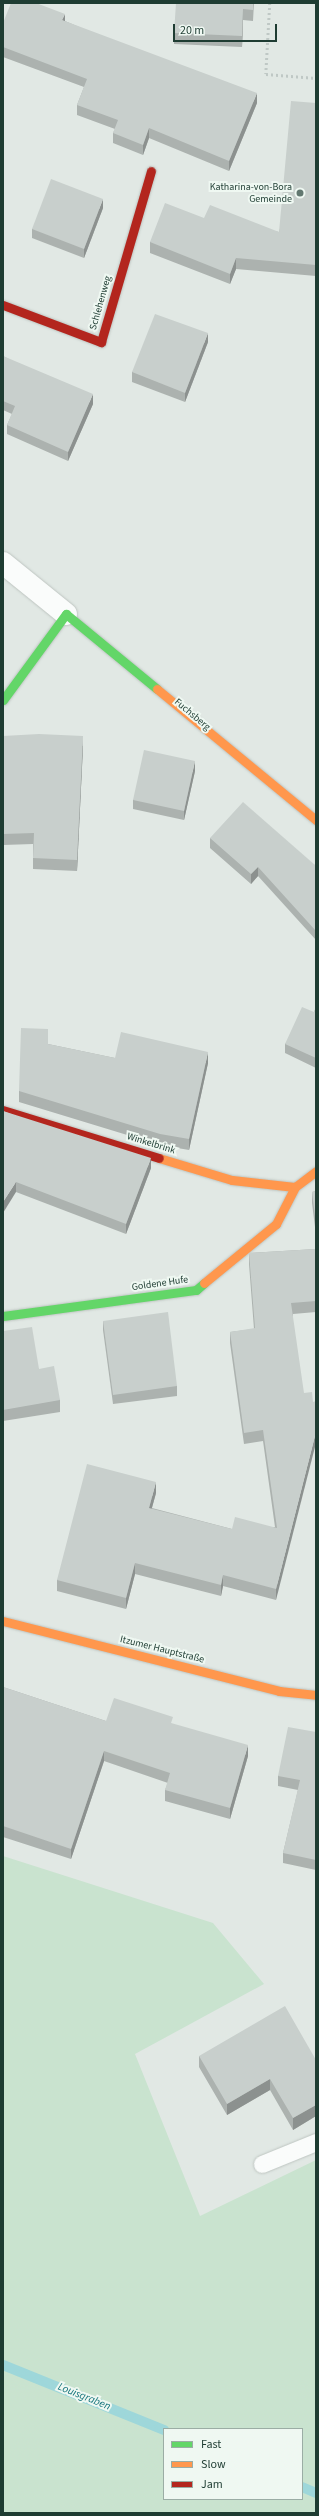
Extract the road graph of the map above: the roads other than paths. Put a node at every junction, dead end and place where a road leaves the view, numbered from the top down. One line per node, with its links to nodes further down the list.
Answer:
1 (151, 171): 2 (street, Schlehenweg)
2 (3, 305)
3 (3, 563): 4 (street, Fuchsberg)
4 (66, 614): 5 (street); 6 (street, Fuchsberg)
5 (3, 700)
6 (316, 820)
7 (3, 1110): 9 (street, Winkelbrink)
8 (316, 1171): 9 (street, Goldene Hufe)
9 (294, 1187): 10 (street, Goldene Hufe)
10 (3, 1316)
11 (3, 1621): 12 (street, Itzumer Hauptstraße)
12 (316, 1695)
13 (316, 2142): 14 (lane)
14 (262, 2164)

